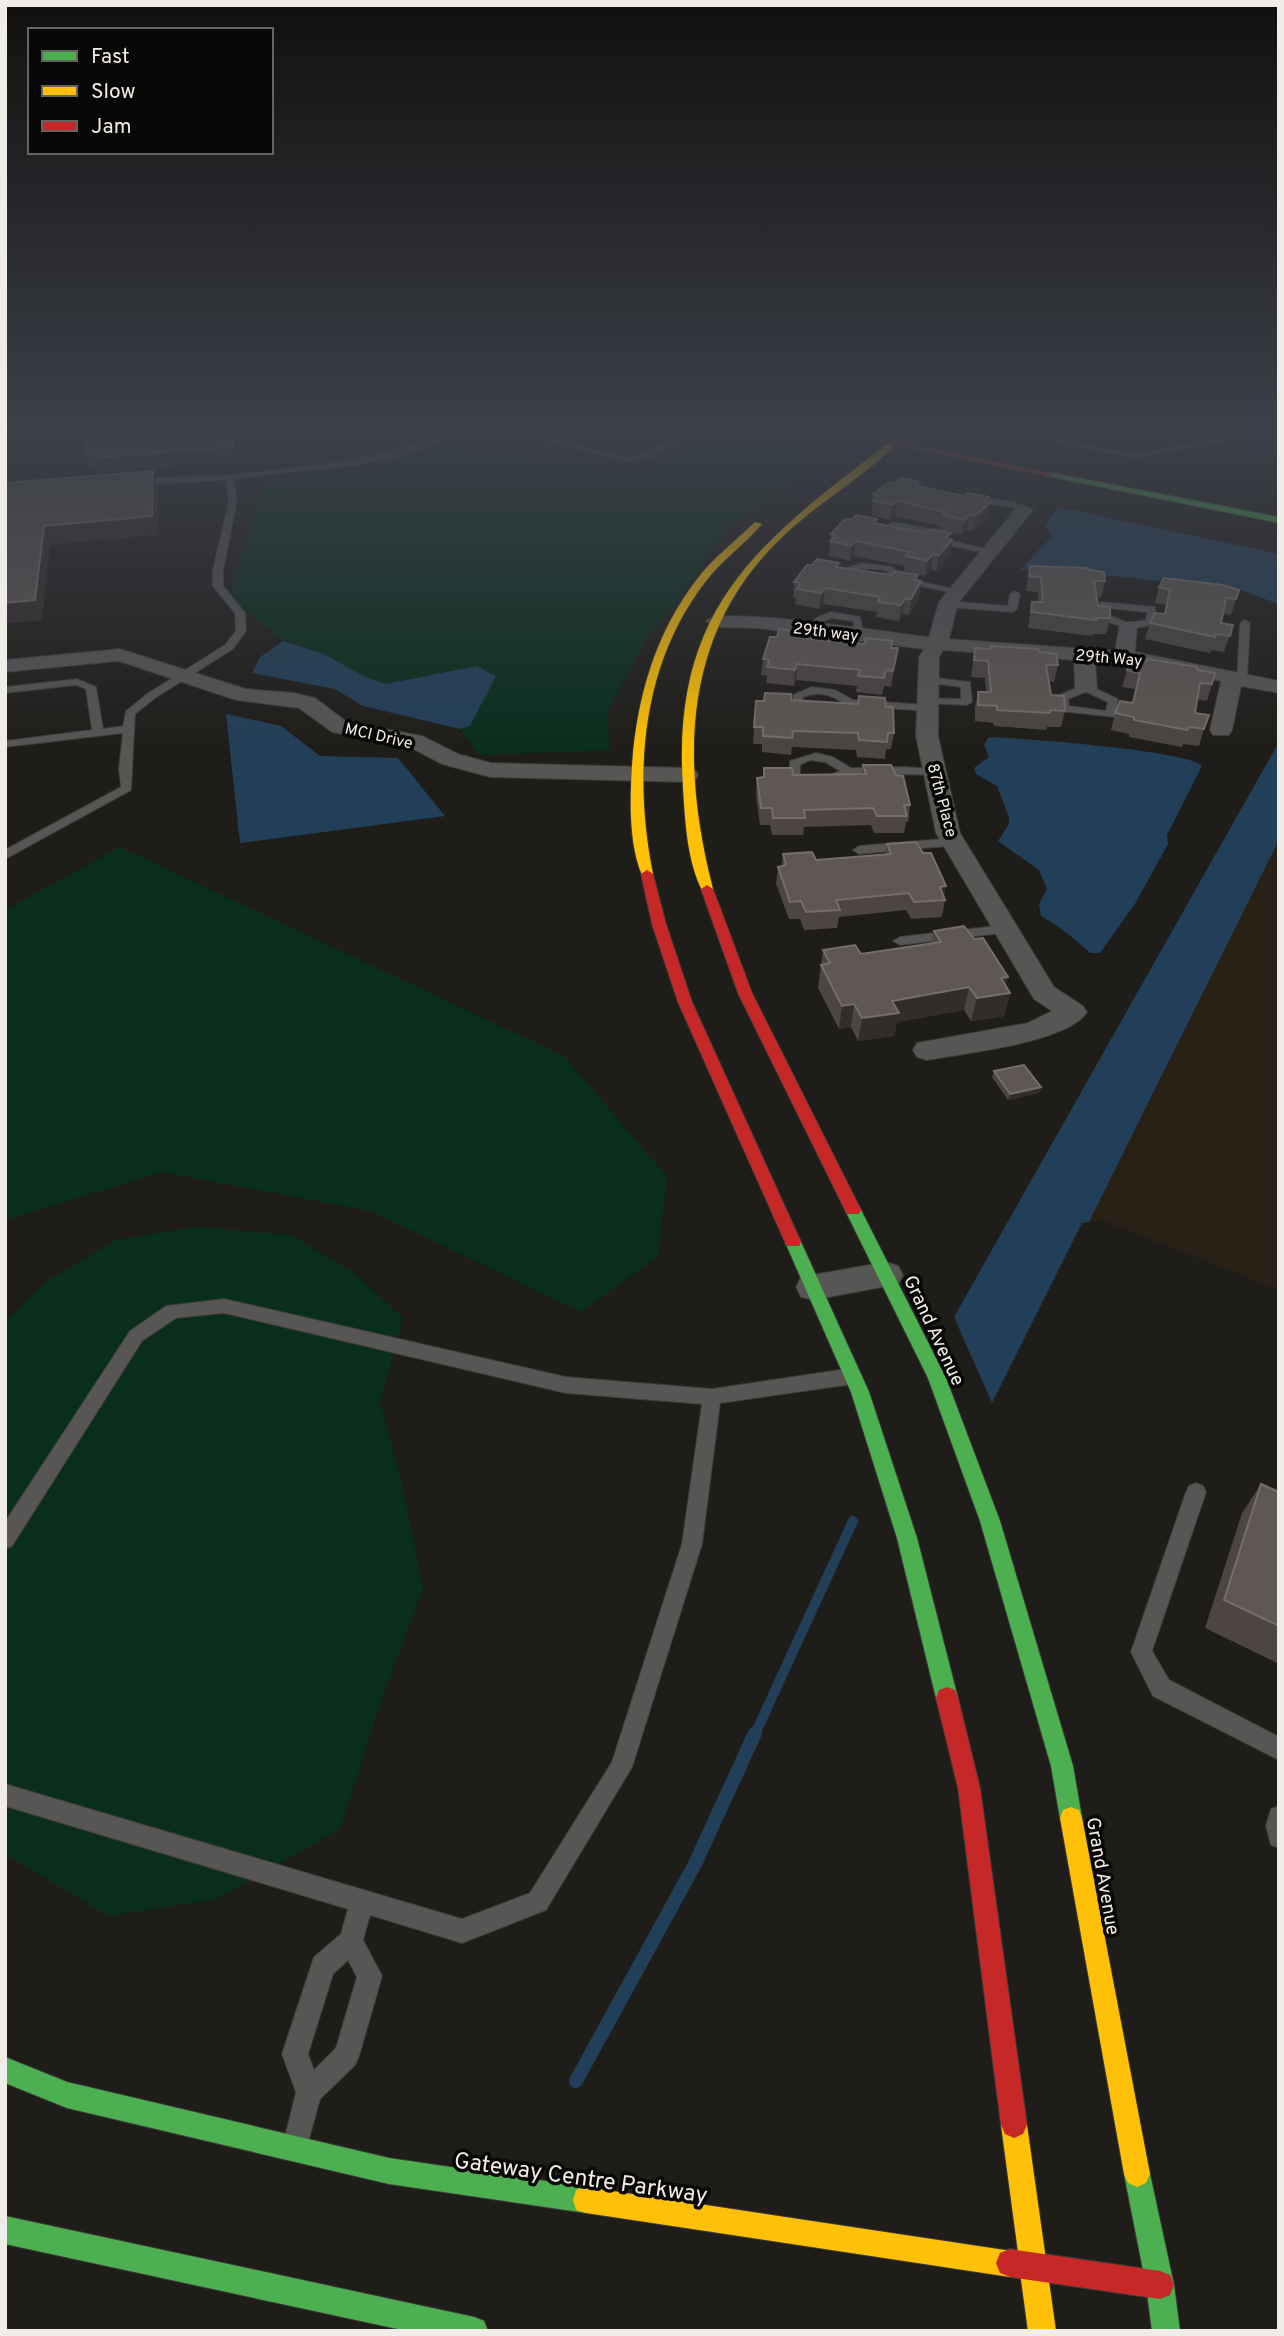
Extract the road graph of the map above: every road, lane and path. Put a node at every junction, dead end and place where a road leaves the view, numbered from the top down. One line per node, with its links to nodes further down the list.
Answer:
1 (226, 534): 19 (lane)
2 (748, 534): 12 (street, Grand Avenue)
3 (781, 534): 12 (street, Grand Avenue)
4 (884, 534): 7 (lane)
5 (923, 534): 8 (lane)
6 (1004, 534): 8 (street, 87th Place)
7 (899, 540)
8 (990, 551): 11 (street, 87th Place)
9 (865, 582): 11 (lane)
10 (1015, 594): 11 (lane)
11 (953, 597): 15 (street, 87th Place)
12 (697, 619): 15 (street, 29th way); 32 (street, Grand Avenue); 33 (street, Grand Avenue)
13 (1245, 623): 20 (lane)
14 (1127, 626): 14 (lane); 17 (street)
15 (937, 644): 16 (street, 29th Way); 24 (street, 87th Place)
16 (1084, 655): 17 (street, 29th Way); 22 (street)
17 (1124, 658): 20 (street, 29th Way)
18 (5, 666): 19 (street, MCI Drive)
19 (184, 676): 26 (lane); 32 (street, MCI Drive)
20 (1237, 678): 21 (street, 29th Way); 27 (street)
21 (1279, 687)
22 (1086, 688)
23 (5, 690): 28 (lane)
24 (928, 696): 25 (lane); 31 (street, 87th Place)
25 (850, 703)
26 (128, 729): 28 (lane); 36 (lane)
27 (1221, 730)
28 (98, 733): 29 (lane)
29 (5, 744)
30 (849, 771): 31 (lane)
31 (934, 772): 34 (street, 87th Place)
32 (638, 775): 33 (street, MCI Drive); 41 (street, Grand Avenue)
33 (687, 775): 40 (street, Grand Avenue)
34 (954, 842): 35 (lane); 37 (street, 87th Place)
35 (859, 850)
36 (5, 855)
37 (1005, 929): 38 (lane); 39 (street, 87th Place)
38 (900, 941)
39 (927, 1051)
40 (886, 1275): 41 (street); 57 (street, Grand Avenue)
41 (814, 1287): 42 (street, Grand Avenue)
42 (853, 1376): 43 (lane); 56 (street, Grand Avenue)
43 (712, 1397): 45 (lane); 50 (lane)
44 (1196, 1492): 46 (lane)
45 (5, 1540)
46 (1279, 1749)
47 (5, 1795): 50 (lane)
48 (1279, 1817): 49 (lane)
49 (1279, 1837)
50 (362, 1900): 51 (lane)
51 (351, 1941): 53 (lane); 53 (lane)
52 (5, 2070): 54 (street, Gateway Centre Parkway)
53 (309, 2092): 54 (lane)
54 (295, 2149): 56 (street, Gateway Centre Parkway)
55 (5, 2230): 58 (street)
56 (1035, 2268): 57 (street, Gateway Centre Parkway); 59 (street, Grand Avenue)
57 (1160, 2285): 60 (street, Grand Avenue)
58 (474, 2331)
59 (1042, 2331)
60 (1166, 2331)

